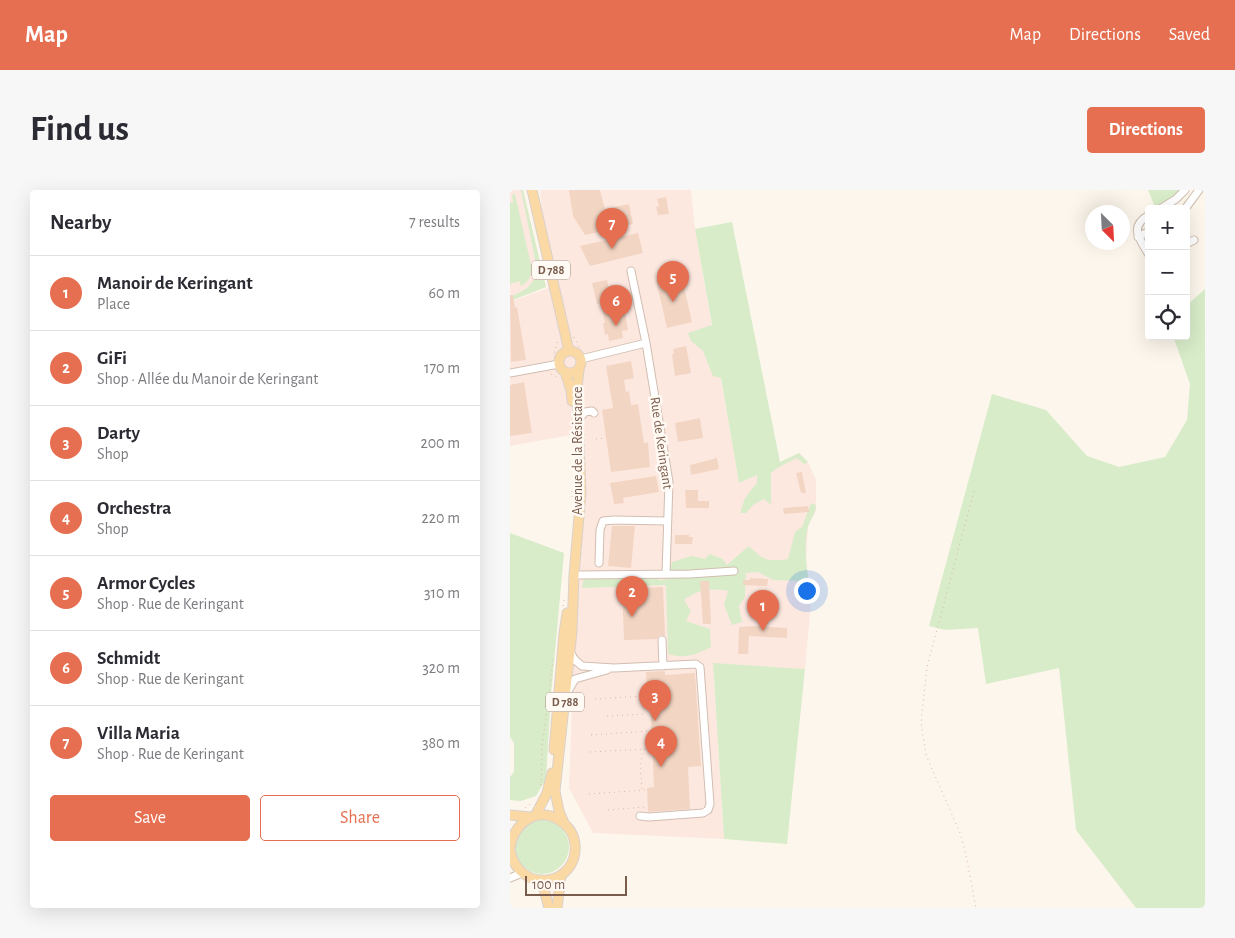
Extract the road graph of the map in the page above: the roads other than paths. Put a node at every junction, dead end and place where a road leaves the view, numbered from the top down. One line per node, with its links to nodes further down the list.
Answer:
1 (532, 190): 14 (main road, D 788)
2 (1185, 190): 4 (street)
3 (1199, 190): 5 (street)
4 (1166, 205)
5 (1188, 205)
6 (1145, 217): 8 (street)
7 (1145, 233): 8 (street)
8 (1138, 237): 11 (street)
9 (1194, 240): 10 (street)
10 (1190, 242)
11 (1147, 250)
12 (631, 271): 13 (street, Rue de Keringant)
13 (646, 343): 15 (street); 22 (street, Rue de Keringant)
14 (569, 351): 15 (main road); 16 (main road)
15 (582, 359): 17 (main road)
16 (559, 362): 18 (street); 19 (main road)
17 (578, 370): 19 (main road); 21 (main road, Avenue de la Résistance / D 788)
18 (510, 373)
19 (563, 376): 23 (main road, Avenue de la Résistance / D 788)
20 (594, 413): 21 (street)
21 (579, 419): 23 (main road, Avenue de la Résistance / D 788)
22 (667, 521): 24 (street); 26 (street, Rue de Keringant)
23 (577, 532): 27 (main road, Avenue de la Résistance / D 788)
24 (599, 563)
25 (734, 571): 26 (street)
26 (666, 574): 27 (street)
27 (574, 577): 29 (main road, Avenue de la Résistance / D 788); 35 (main road, Avenue de la Résistance / D 788)
28 (662, 640): 30 (street)
29 (570, 652): 31 (street); 32 (main road, Avenue de la Résistance / D 788)
30 (663, 666): 31 (street); 34 (street)
31 (614, 668): 32 (street)
32 (565, 696): 36 (main road, Avenue de la Résistance / D 788)
33 (510, 815): 35 (main road)
34 (640, 816)
35 (532, 817): 36 (main road); 37 (main road)
36 (564, 823): 40 (main road)
37 (510, 844): 38 (main road)
38 (512, 866): 39 (main road)
39 (522, 874): 41 (street); 42 (main road)
40 (562, 874): 42 (main road); 44 (main road)
41 (510, 878)
42 (540, 880): 43 (main road)
43 (549, 908)
44 (557, 908)

